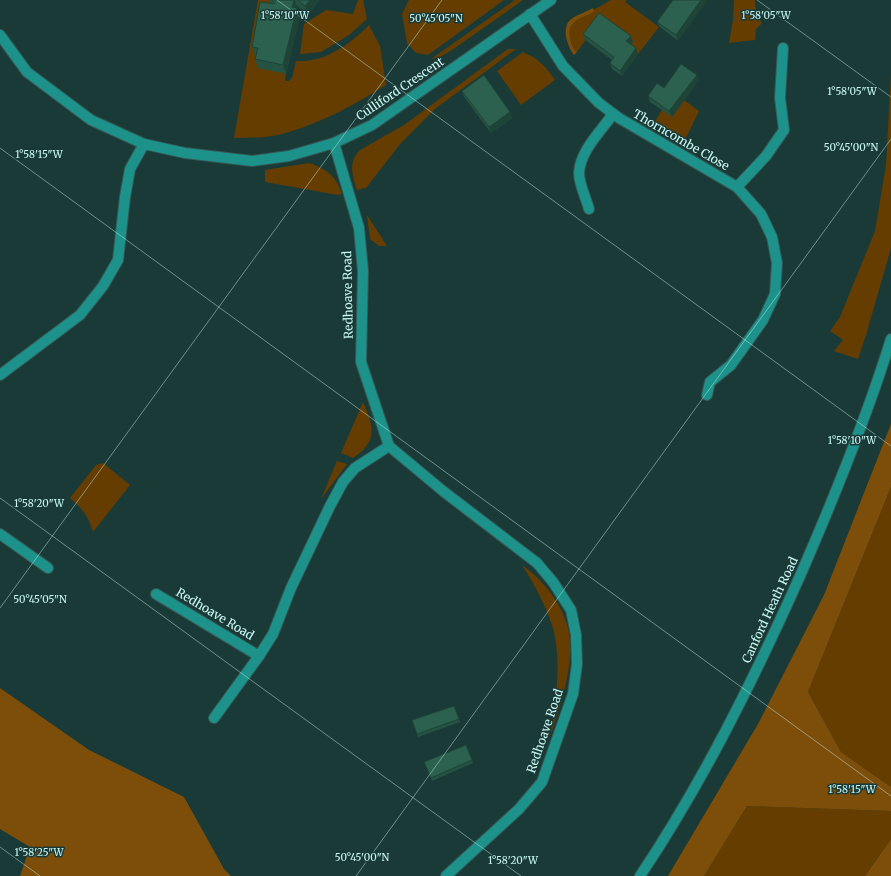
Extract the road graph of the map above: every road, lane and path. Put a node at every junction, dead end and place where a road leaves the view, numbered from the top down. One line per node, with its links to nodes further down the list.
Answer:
1 (551, 0): 2 (street, Culliford Crescent)
2 (530, 14): 5 (street, Thorncombe Close); 6 (street, Culliford Crescent)
3 (0, 35): 7 (street, Culliford Crescent)
4 (782, 48): 8 (street)
5 (613, 114): 8 (street, Thorncombe Close); 9 (street, Thorncombe Close)
6 (334, 143): 7 (street, Culliford Crescent); 13 (street, Redhoave Road)
7 (144, 144): 11 (street)
8 (737, 187): 12 (street, Thorncombe Close)
9 (589, 209)
10 (891, 339): 20 (street, Canford Heath Road)
11 (0, 375)
12 (707, 395)
13 (389, 446): 17 (street, Redhoave Road); 19 (street, Redhoave Road)
14 (0, 534): 15 (street)
15 (48, 568)
16 (156, 594): 17 (street, Redhoave Road)
17 (259, 656): 18 (street, Redhoave Road)
18 (214, 718)
19 (446, 876)
20 (640, 876)

